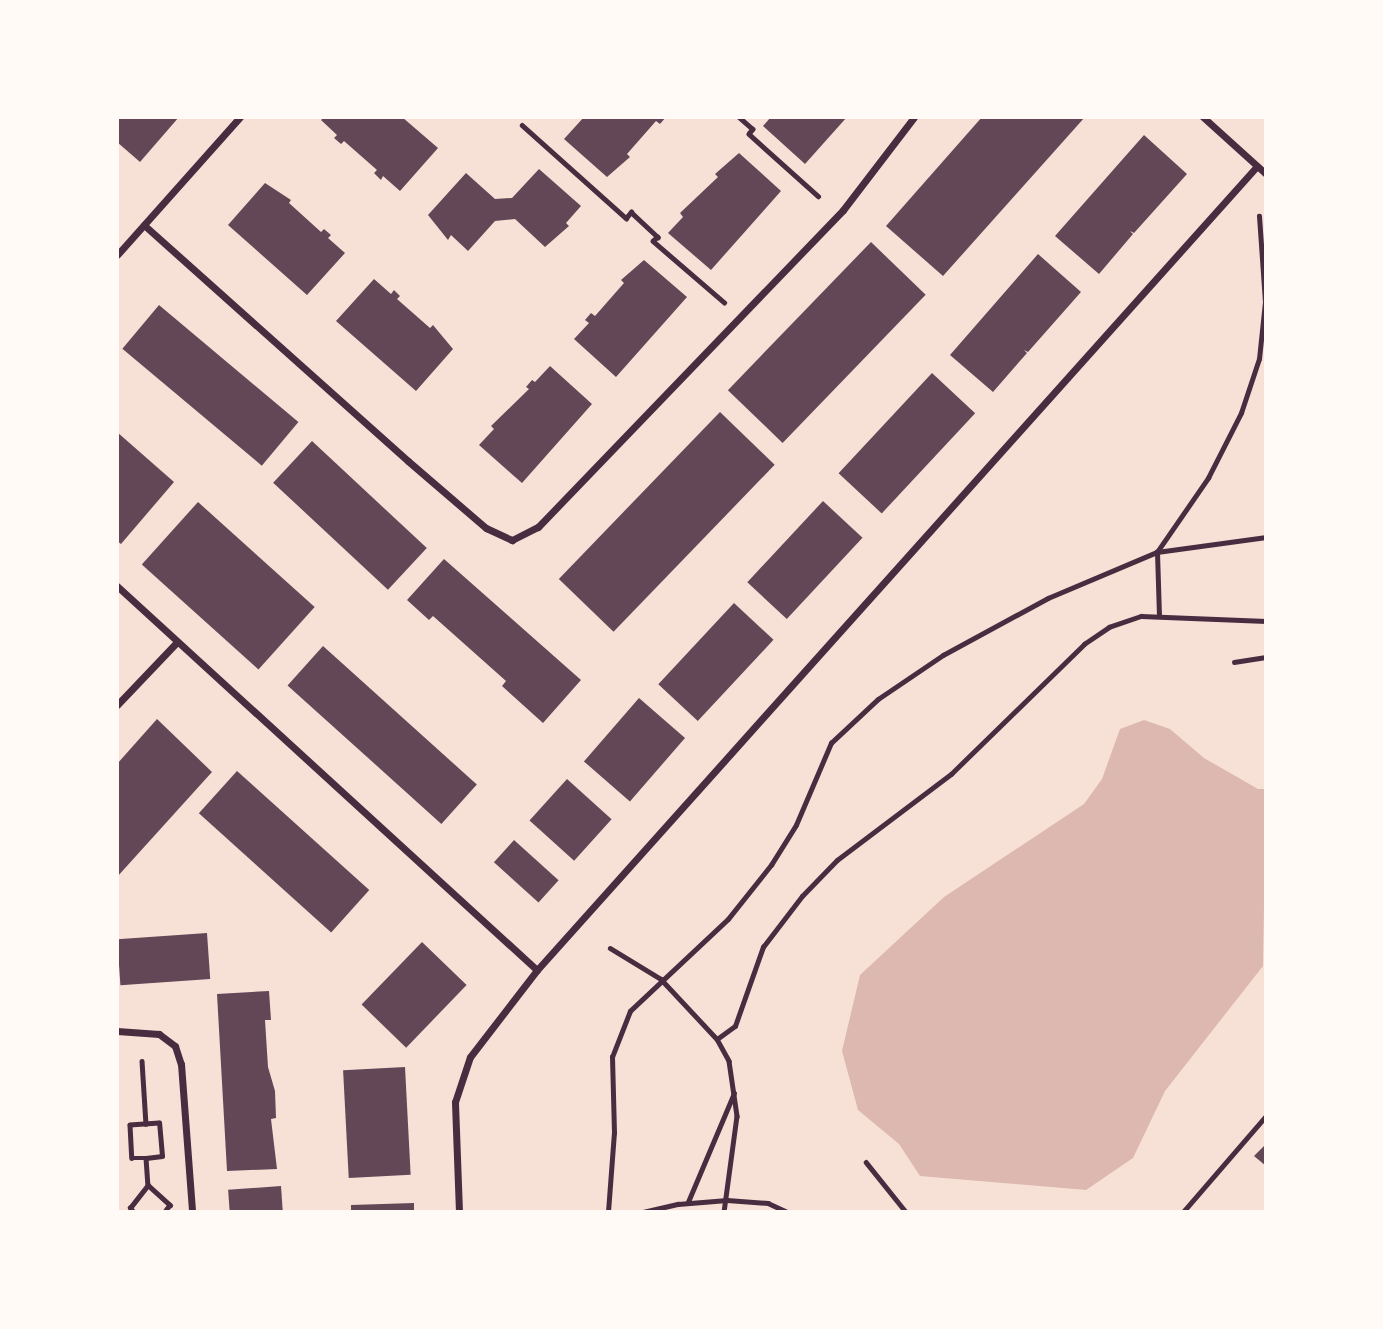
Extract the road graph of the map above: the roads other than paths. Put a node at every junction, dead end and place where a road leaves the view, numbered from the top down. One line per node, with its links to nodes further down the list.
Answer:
1 (240, 117): 6 (street)
2 (915, 117): 6 (street)
3 (1203, 117): 4 (street)
4 (1257, 166): 5 (street); 11 (street)
5 (1266, 174)
6 (144, 225): 7 (street)
7 (117, 255)
8 (117, 586): 9 (street)
9 (177, 642): 10 (street); 11 (street)
10 (117, 705)
11 (537, 970): 14 (street)
12 (117, 1031): 13 (street)
13 (192, 1212)
14 (459, 1212)

